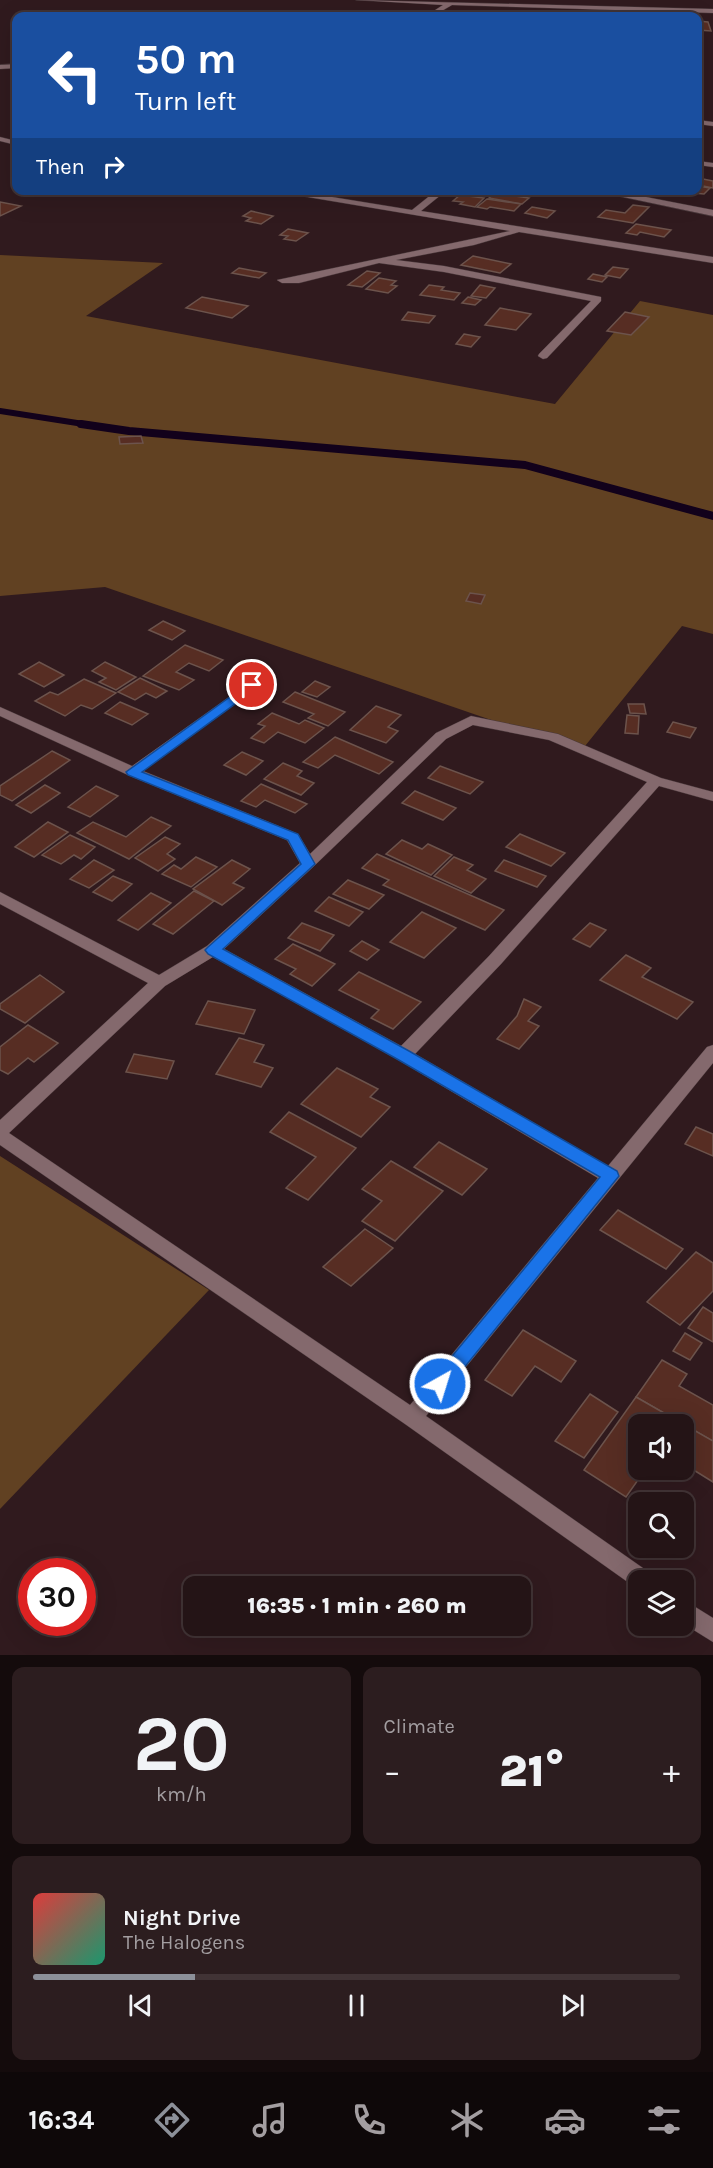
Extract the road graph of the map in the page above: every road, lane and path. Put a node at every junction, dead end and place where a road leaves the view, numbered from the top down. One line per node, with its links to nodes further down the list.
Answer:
1 (359, 0): 2 (street)
2 (450, 3): 3 (street); 4 (street)
3 (713, 11)
4 (435, 12)
5 (301, 195): 8 (street)
6 (436, 195): 8 (street)
7 (620, 195): 9 (street)
8 (413, 213): 10 (street)
9 (713, 213)
10 (521, 231): 11 (street); 12 (street)
11 (377, 260): 13 (street); 14 (street)
12 (713, 260)
13 (282, 280)
14 (543, 356)
15 (252, 685): 17 (street)
16 (0, 711): 17 (street)
17 (133, 772): 20 (street)
18 (656, 781): 19 (street); 20 (street); 25 (street)
19 (713, 797)
20 (308, 864): 22 (street)
21 (0, 897): 23 (street)
22 (213, 950): 23 (street); 25 (street)
23 (159, 982): 26 (street)
24 (713, 1051): 28 (street)
25 (403, 1055): 28 (street)
26 (0, 1131)
27 (0, 1136): 29 (street)
28 (611, 1176): 29 (street)
29 (412, 1418): 30 (street)
30 (628, 1571)
31 (694, 1618): 32 (street)
32 (713, 1631)

